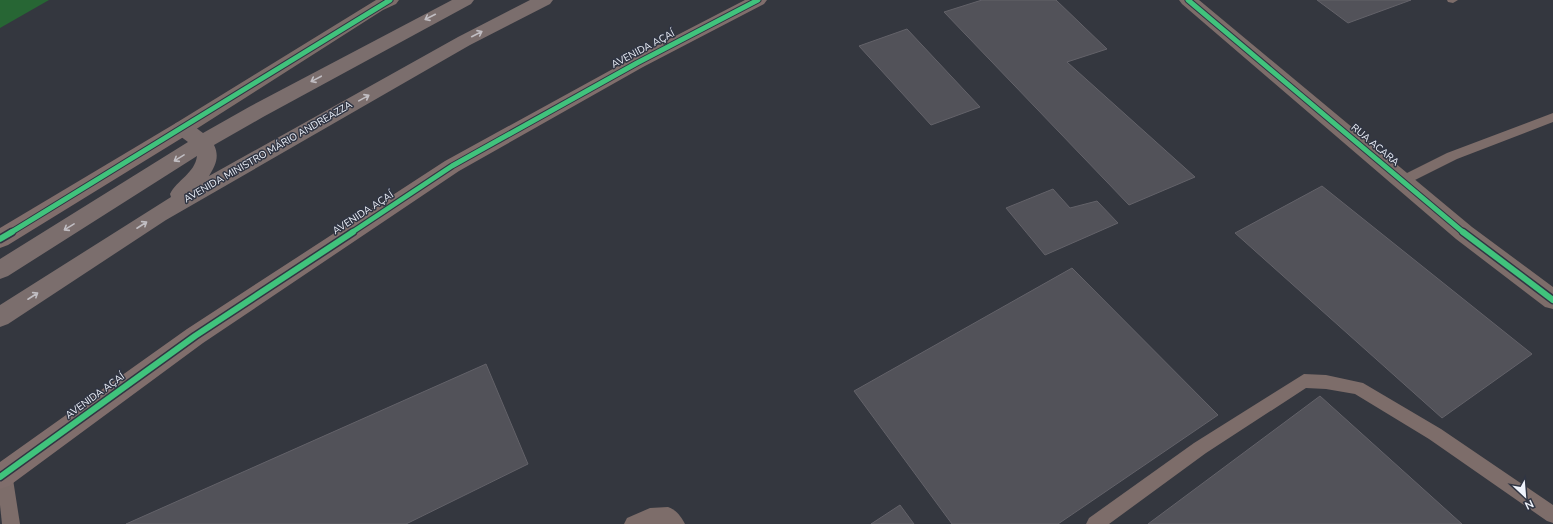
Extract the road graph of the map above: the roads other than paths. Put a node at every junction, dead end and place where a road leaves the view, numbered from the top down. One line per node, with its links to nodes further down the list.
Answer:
1 (390, 0): 7 (street)
2 (465, 0): 8 (main road, one-way to 8)
3 (544, 0): 10 (main road, AVENIDA MINISTRO MÁRIO ANDREAZZA, one-way to 3)
4 (758, 0): 15 (street, AVENIDA AÇAÍ)
5 (1188, 0): 9 (street, RUA ACARA)
6 (1553, 117): 9 (lane)
7 (183, 128): 8 (main road); 11 (street)
8 (202, 143): 10 (main road); 12 (main road, one-way to 12)
9 (1402, 181): 13 (street, RUA ACARA)
10 (159, 214): 14 (main road, AVENIDA MINISTRO MÁRIO ANDREAZZA, one-way to 10)
11 (0, 239)
12 (0, 270)
13 (1553, 300)
14 (0, 317)
15 (2, 475): 17 (lane)
16 (1553, 515): 20 (lane)
17 (11, 524)
18 (633, 524): 19 (lane)
19 (676, 524)
20 (1095, 524)

